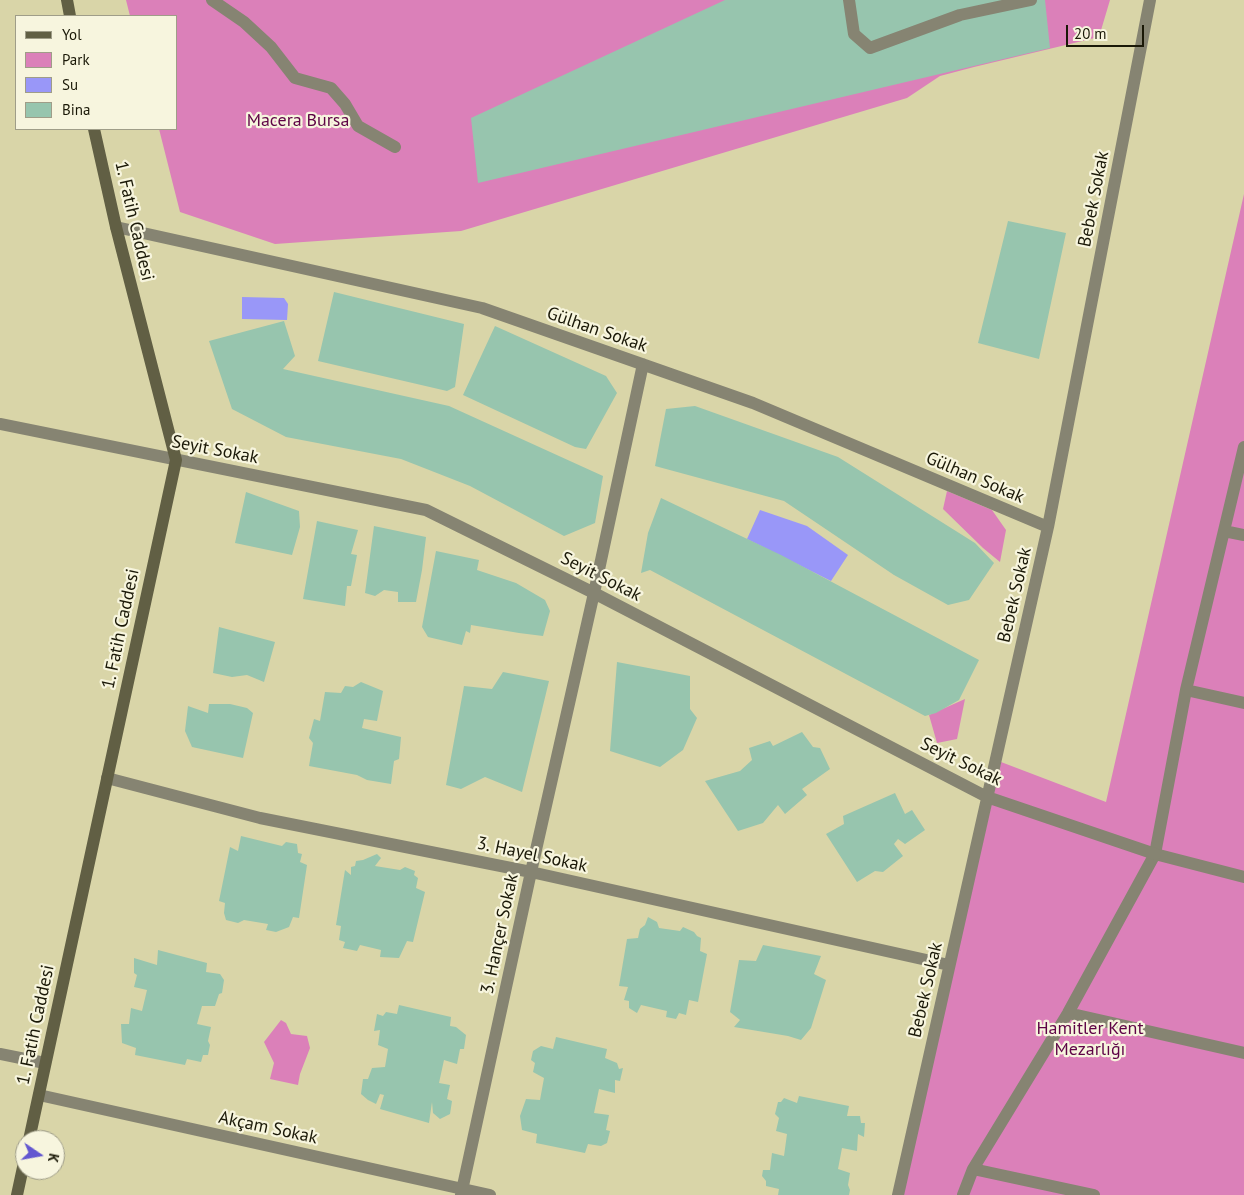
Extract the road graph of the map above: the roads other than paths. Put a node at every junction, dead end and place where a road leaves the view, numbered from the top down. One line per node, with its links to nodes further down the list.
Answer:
1 (67, 0): 6 (street)
2 (212, 0): 8 (street)
3 (849, 0): 4 (street)
4 (1031, 0)
5 (1150, 0): 14 (street, Bebek Sokak)
6 (70, 15)
7 (94, 130): 9 (street, 1. Fatih Caddesi)
8 (395, 147)
9 (116, 228): 10 (street, Gülhan Sokak); 13 (street, 1. Fatih Caddesi)
10 (644, 364): 14 (street, Gülhan Sokak); 17 (street, 3. Hançer Sokak)
11 (0, 424): 13 (street, Seyit Sokak)
12 (1244, 446): 15 (street)
13 (176, 460): 17 (street, Seyit Sokak); 20 (street, 1. Fatih Caddesi)
14 (1048, 527): 21 (street, Bebek Sokak)
15 (1224, 531): 16 (street); 18 (street)
16 (1244, 535)
17 (594, 593): 21 (street, Seyit Sokak); 23 (street, 3. Hançer Sokak)
18 (1186, 690): 19 (street); 22 (street)
19 (1244, 703)
20 (107, 778): 23 (street, 3. Hayel Sokak); 29 (street, 1. Fatih Caddesi)
21 (987, 797): 22 (street, Seyit Sokak); 25 (street, Bebek Sokak)
22 (1156, 854): 24 (street, Seyit Sokak); 26 (street)
23 (531, 872): 25 (street, 3. Hayel Sokak); 34 (street, 3. Hançer Sokak)
24 (1244, 877)
25 (949, 965): 37 (street, Bebek Sokak)
26 (1068, 1013): 27 (street); 32 (street)
27 (1244, 1053)
28 (0, 1054): 29 (street)
29 (45, 1063): 30 (street, 1. Fatih Caddesi)
30 (38, 1096): 31 (street, 1. Fatih Caddesi); 34 (street, Akçam Sokak)
31 (31, 1130)
32 (972, 1170): 38 (street); 39 (street)
33 (20, 1180): 35 (street)
34 (461, 1192): 36 (street, Akçam Sokak)
35 (17, 1195)
36 (490, 1195)
37 (898, 1195)
38 (963, 1195)
39 (1094, 1195)

